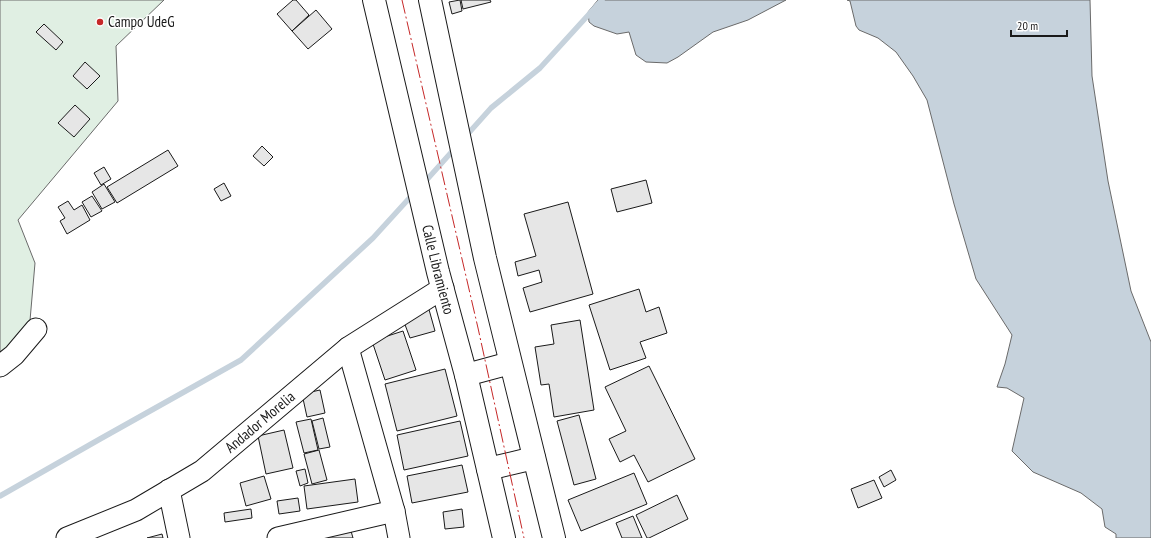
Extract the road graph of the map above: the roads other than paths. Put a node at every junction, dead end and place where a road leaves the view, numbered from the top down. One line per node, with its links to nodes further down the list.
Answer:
1 (430, 0): 6 (highway)
2 (375, 6): 3 (highway, Calle Libramiento)
3 (441, 280): 5 (street, Andador Morelia); 8 (highway, Calle Libramiento)
4 (36, 329): 7 (street)
5 (348, 348): 11 (street, Andador Morelia); 12 (street)
6 (510, 363): 8 (highway); 9 (highway)
7 (0, 366)
8 (466, 375): 10 (highway, Calle Libramiento)
9 (534, 458): 10 (highway); 18 (highway)
10 (488, 469): 17 (highway, Calle Libramiento)
11 (169, 490): 13 (street, Andador Morelia); 14 (street)
12 (394, 511): 15 (street); 16 (street)
13 (67, 538)
14 (179, 538)
15 (278, 538)
16 (399, 538)
17 (504, 538)
18 (554, 538)

